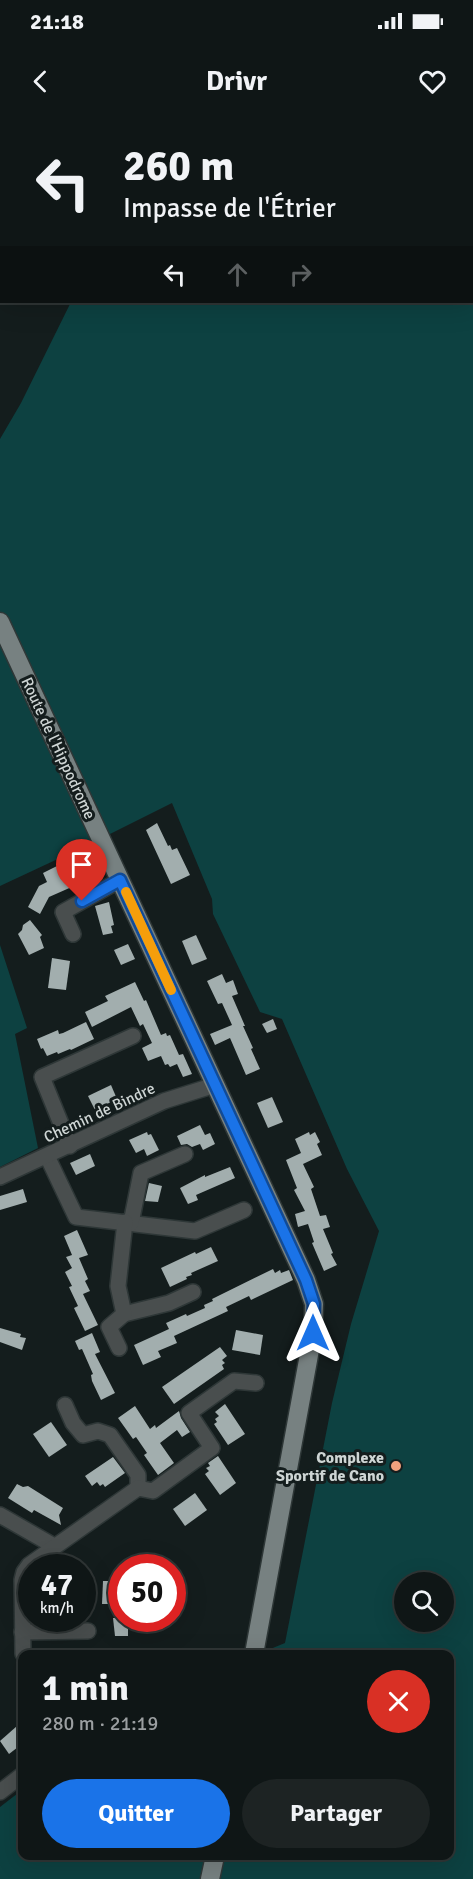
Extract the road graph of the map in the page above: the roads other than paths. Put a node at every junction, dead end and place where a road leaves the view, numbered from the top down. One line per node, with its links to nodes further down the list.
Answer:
1 (0, 622): 2 (main road, Route de l'Hippodrome)
2 (120, 880): 3 (street); 5 (main road, Route de l'Hippodrome)
3 (73, 934)
4 (133, 1036): 6 (street)
5 (215, 1085): 6 (street, Chemin de Bindre); 23 (main road, Route de l'Hippodrome)
6 (69, 1146): 8 (street, Chemin de Bindre)
7 (185, 1154): 11 (street)
8 (47, 1156): 9 (street, Chemin de Bindre); 11 (street)
9 (0, 1177)
10 (244, 1210): 11 (street)
11 (128, 1223): 13 (street)
12 (193, 1292): 13 (street)
13 (124, 1314): 14 (street)
14 (119, 1348)
15 (256, 1383): 17 (street)
16 (65, 1405): 17 (street)
17 (138, 1488): 19 (street)
18 (0, 1515): 19 (street)
19 (54, 1546): 20 (street)
20 (43, 1554)
21 (22, 1632): 22 (street)
22 (22, 1650)
23 (255, 1650)
24 (18, 1778): 25 (street)
25 (0, 1792)
26 (214, 1860): 27 (main road)
27 (210, 1879)

